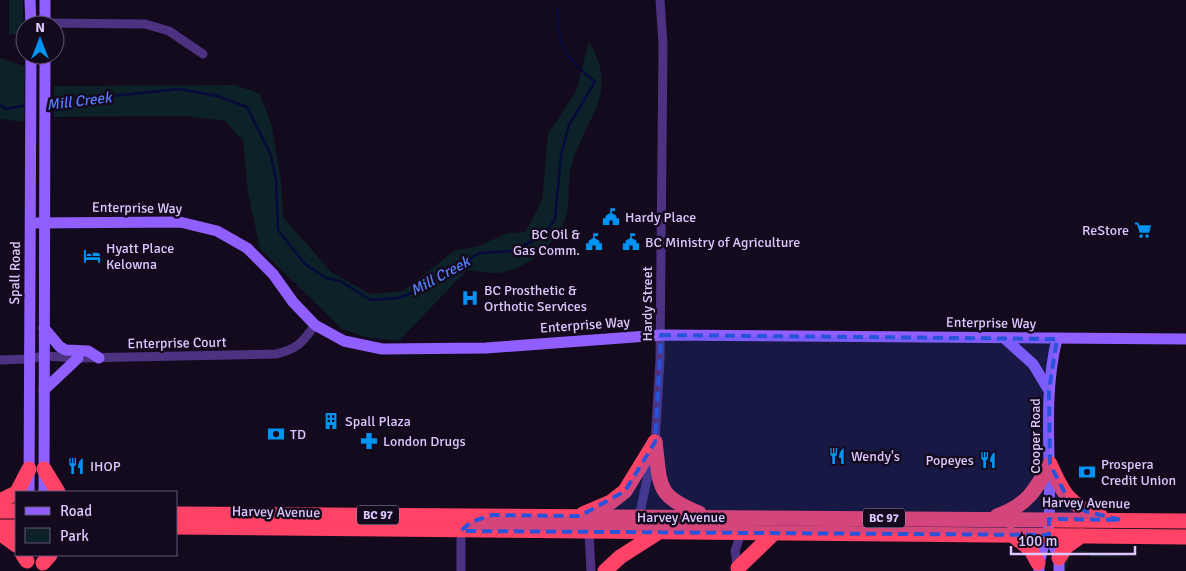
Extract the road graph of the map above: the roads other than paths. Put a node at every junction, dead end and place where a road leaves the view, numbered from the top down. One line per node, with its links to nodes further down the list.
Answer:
1 (30, 0): 4 (main road)
2 (45, 0): 5 (main road)
3 (660, 0): 14 (street, Hardy Street)
4 (31, 15)
5 (45, 15)
6 (65, 24): 7 (street)
7 (203, 54)
8 (32, 65): 10 (main road, Spall Road)
9 (45, 65): 11 (main road, Spall Road)
10 (32, 223): 11 (main road, Enterprise Way); 21 (main road, Spall Road)
11 (46, 223): 12 (main road, Enterprise Way); 13 (main road, Spall Road)
12 (315, 325): 14 (main road, Enterprise Way); 20 (street, Enterprise Court)
13 (44, 328): 18 (main road, Spall Road); 20 (main road)
14 (661, 334): 15 (main road, Enterprise Way); 25 (street, Hardy Street)
15 (1004, 338): 16 (main road, Enterprise Way); 24 (main road)
16 (1057, 339): 17 (main road, Enterprise Way); 24 (main road, Cooper Road)
17 (1186, 339)
18 (44, 356): 19 (street, Enterprise Court); 21 (street, Enterprise Court); 23 (main road, Spall Road)
19 (78, 358): 20 (street, Enterprise Court); 23 (main road)
20 (99, 358)
21 (29, 359): 22 (street, Enterprise Court); 27 (main road, Spall Road)
22 (0, 360)
23 (44, 390): 27 (main road, Spall Road)
24 (1049, 391): 26 (main road, Cooper Road)
25 (655, 442): 38 (highway); 39 (street, Hardy Street); 40 (highway)
26 (1050, 464): 42 (highway); 43 (main road, Cooper Road); 44 (highway)
27 (37, 469): 28 (highway); 29 (main road, Spall Road); 30 (main road, Spall Road); 31 (highway)
28 (19, 491)
29 (29, 491)
30 (44, 491)
31 (57, 491)
32 (15, 494): 33 (highway)
33 (0, 501)
34 (0, 512): 35 (highway)
35 (15, 512)
36 (178, 514): 37 (highway, Harvey Avenue / BC 97)
37 (492, 515): 38 (highway, Harvey Avenue / BC 97); 49 (highway)
38 (580, 516): 39 (highway, Harvey Avenue / BC 97)
39 (638, 517): 40 (highway, Harvey Avenue / BC 97); 50 (highway)
40 (707, 517): 41 (highway, Harvey Avenue / BC 97)
41 (779, 518): 42 (highway, Harvey Avenue / BC 97); 54 (highway)
42 (988, 518): 43 (highway, Harvey Avenue / BC 97)
43 (1049, 519): 44 (highway, Harvey Avenue / BC 97); 57 (main road, Cooper Road)
44 (1121, 520): 45 (highway, Harvey Avenue / BC 97)
45 (1186, 521)
46 (0, 527): 47 (highway)
47 (15, 527)
48 (178, 527): 49 (highway, Harvey Avenue / BC 97)
49 (461, 531): 52 (highway, Harvey Avenue / BC 97); 64 (street)
50 (606, 532): 52 (highway, Harvey Avenue / BC 97); 53 (highway, Harvey Avenue / BC 97)
51 (0, 533): 60 (highway)
52 (589, 533): 65 (street)
53 (657, 533): 54 (highway, Harvey Avenue / BC 97); 66 (highway)
54 (741, 533): 55 (highway, Harvey Avenue / BC 97); 63 (street)
55 (774, 533): 56 (highway, Harvey Avenue / BC 97); 63 (highway)
56 (1011, 534): 57 (highway, Harvey Avenue / BC 97); 62 (highway)
57 (1049, 534): 58 (highway, Harvey Avenue / BC 97); 61 (main road, Cooper Road); 62 (main road, Cooper Road)
58 (1081, 536): 59 (highway, Harvey Avenue / BC 97); 61 (highway)
59 (1186, 537)
60 (15, 544)
61 (1059, 564)
62 (1039, 567)
63 (738, 570)
64 (461, 571)
65 (591, 571)
66 (606, 571)

